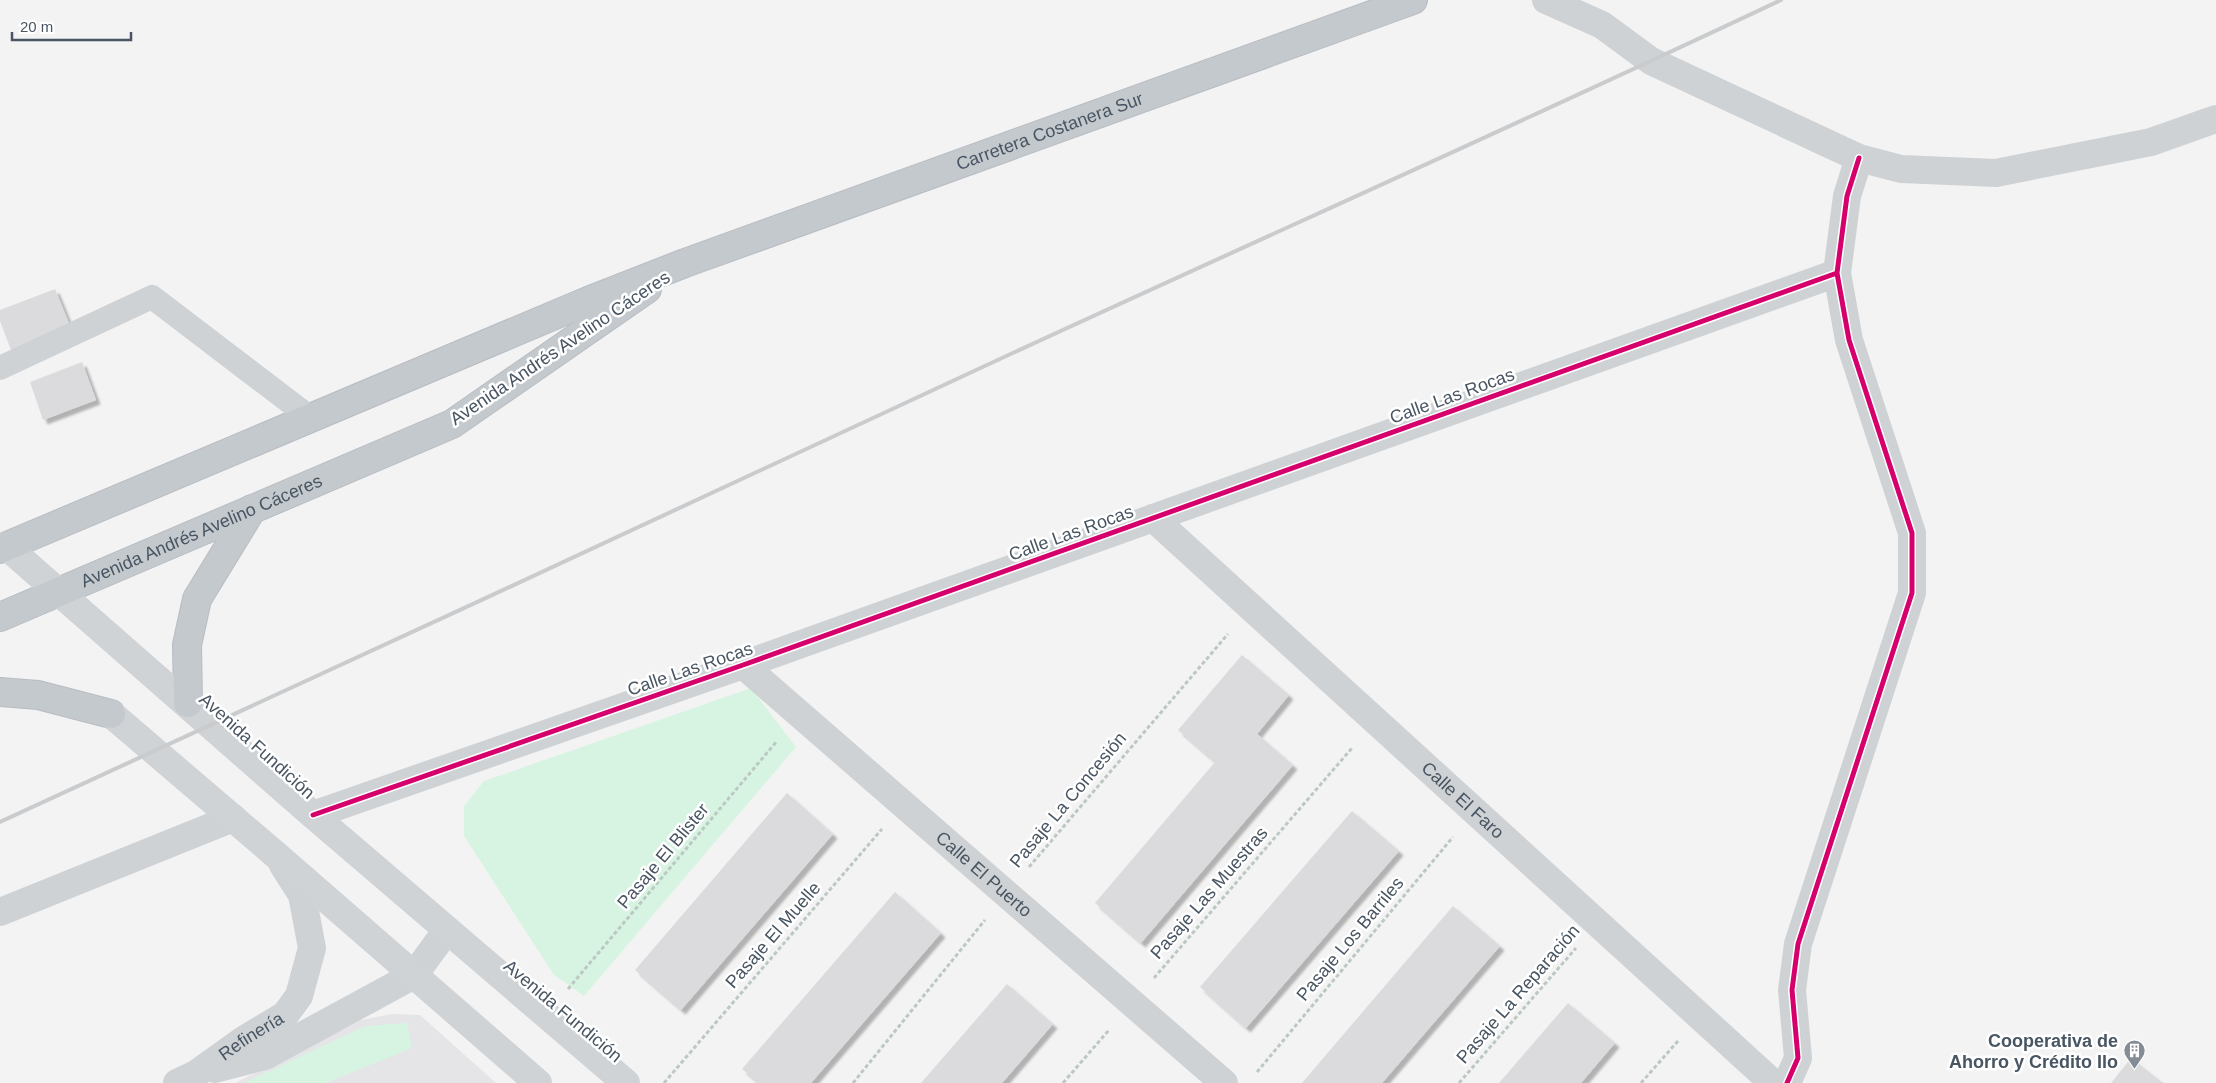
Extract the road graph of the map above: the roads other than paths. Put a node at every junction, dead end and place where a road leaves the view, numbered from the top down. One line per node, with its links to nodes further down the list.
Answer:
1 (1413, 0): 5 (highway, Carretera Costanera Sur)
2 (1546, 0): 4 (street)
3 (2216, 119): 4 (street)
4 (1858, 158): 6 (street)
5 (685, 263): 8 (highway, Avenida Andrés Avelino Cáceres); 9 (highway, Avenida Andrés Avelino Cáceres)
6 (1837, 273): 10 (street, Calle Las Rocas); 29 (street)
7 (0, 368): 8 (lane)
8 (312, 419): 11 (highway, Avenida Andrés Avelino Cáceres)
9 (252, 509): 12 (highway, Avenida Andrés Avelino Cáceres); 16 (highway)
10 (1153, 518): 14 (street, Calle Las Rocas); 28 (street, Calle El Faro)
11 (3, 548): 12 (main road, Avenida Fundición)
12 (59, 591): 13 (highway, Avenida Andrés Avelino Cáceres); 16 (main road, Avenida Fundición)
13 (0, 617)
14 (743, 665): 18 (street, Calle Las Rocas); 27 (street, Calle El Puerto)
15 (0, 692): 17 (highway)
16 (188, 703): 18 (main road, Avenida Fundición)
17 (111, 714): 19 (main road)
18 (313, 815): 22 (main road, Avenida Fundición)
19 (233, 818): 20 (main road); 21 (street)
20 (276, 855): 23 (main road); 24 (street, Refinería)
21 (0, 912)
22 (447, 930): 23 (street); 26 (main road, Avenida Fundición)
23 (414, 975): 24 (street, Refinería); 25 (main road)
24 (187, 1078)
25 (538, 1083)
26 (626, 1083)
27 (1224, 1083)
28 (1773, 1083)
29 (1788, 1083)

